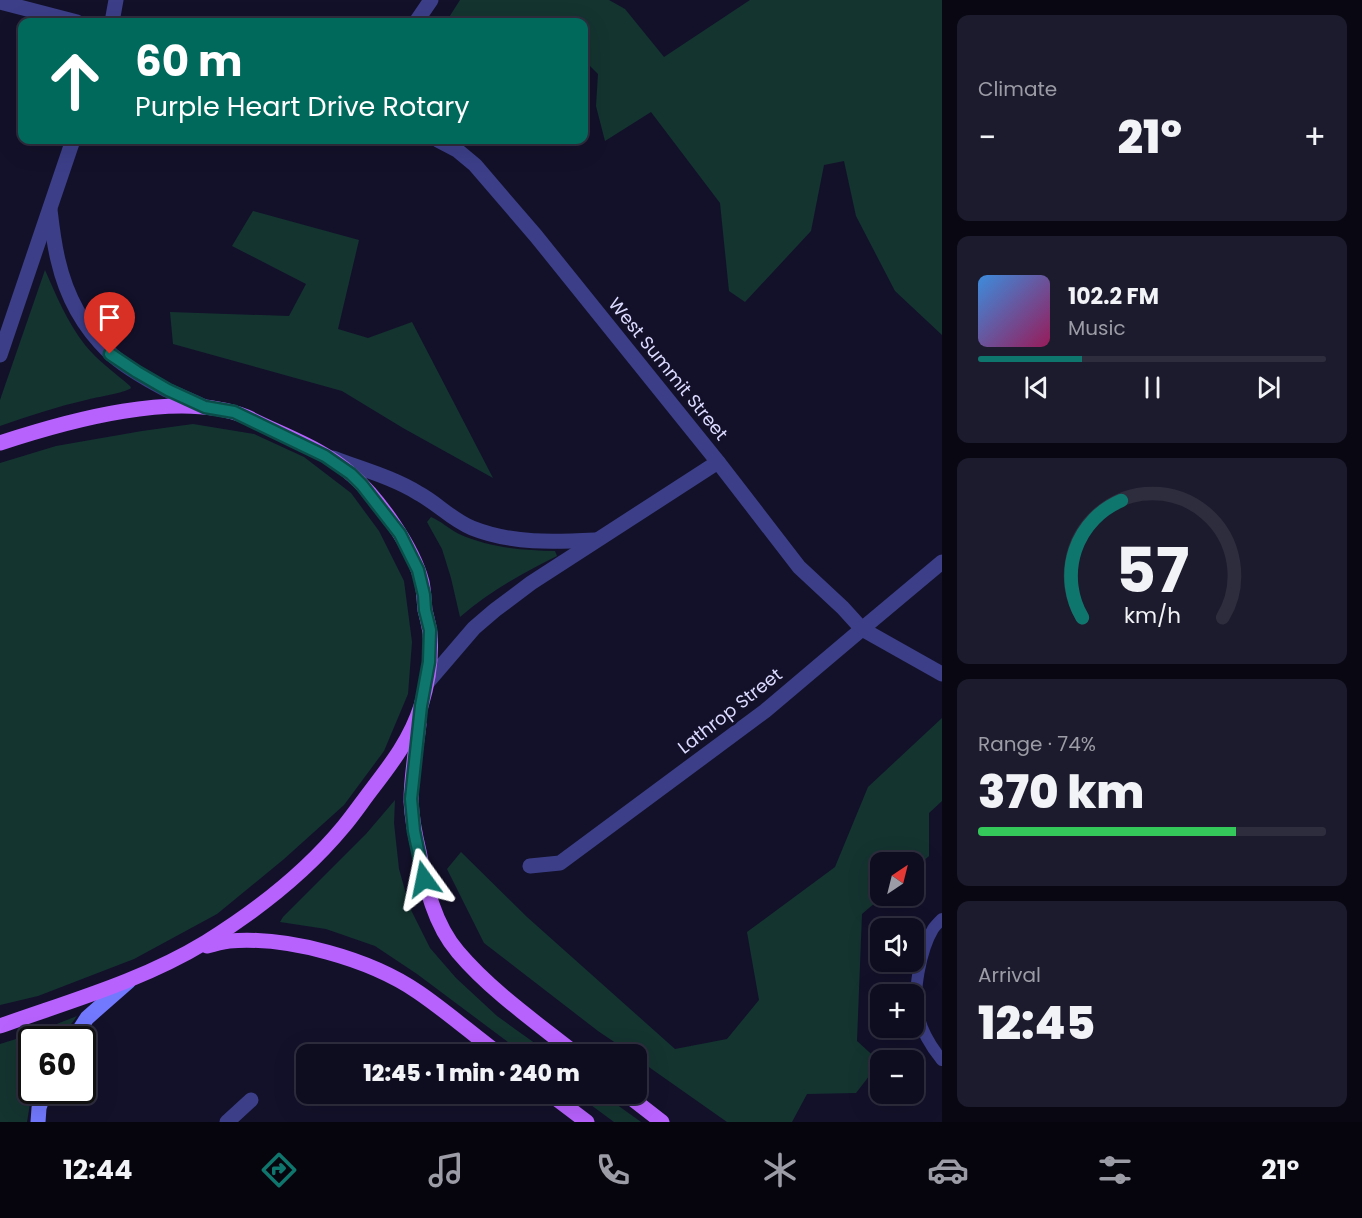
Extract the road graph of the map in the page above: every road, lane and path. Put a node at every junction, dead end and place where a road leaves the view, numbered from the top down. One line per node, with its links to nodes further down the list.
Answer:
1 (116, 0): 5 (street)
2 (431, 0): 6 (street)
3 (0, 2): 4 (street)
4 (62, 18)
5 (113, 18)
6 (419, 18)
7 (73, 144): 9 (street)
8 (446, 144): 14 (street, West Summit Street)
9 (50, 210): 10 (street); 11 (street)
10 (0, 355)
11 (205, 407): 12 (main road); 13 (main road)
12 (0, 443)
13 (325, 456): 15 (street); 19 (main road)
14 (718, 462): 15 (street); 17 (street, West Summit Street)
15 (598, 539): 19 (street)
16 (942, 562): 17 (street, Lathrop Street)
17 (862, 628): 18 (street, West Summit Street); 21 (street, Lathrop Street)
18 (942, 674)
19 (426, 684): 20 (main road)
20 (421, 706): 23 (main road); 28 (main road)
21 (530, 866)
22 (942, 919): 29 (lane)
23 (192, 950): 24 (main road); 27 (main road)
24 (130, 980): 25 (main road); 26 (main road)
25 (0, 1026)
26 (82, 1026)
27 (486, 1044)
28 (564, 1044)
29 (942, 1060)
30 (251, 1100): 35 (street)
31 (40, 1104): 34 (main road)
32 (563, 1104): 36 (main road)
33 (639, 1104): 37 (main road)
34 (38, 1122)
35 (227, 1122)
36 (587, 1122)
37 (662, 1122)

